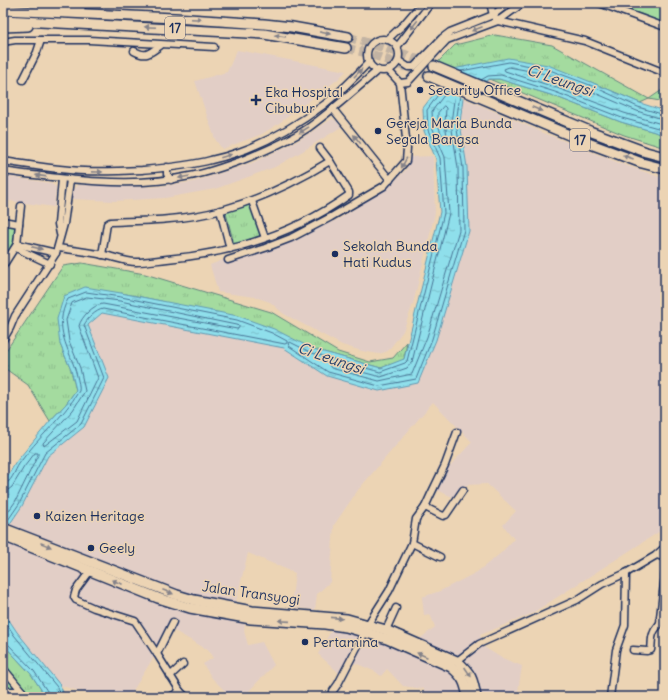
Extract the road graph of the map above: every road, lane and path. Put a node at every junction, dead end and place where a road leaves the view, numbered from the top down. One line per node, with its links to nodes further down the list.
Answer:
1 (38, 3): 11 (highway)
2 (422, 3): 19 (street)
3 (432, 3): 23 (street, one-way to 23)
4 (490, 3): 10 (street)
5 (509, 3): 10 (street)
6 (523, 3): 13 (street)
7 (602, 3): 8 (street); 16 (street)
8 (617, 3)
9 (3, 10): 11 (highway, 17)
10 (493, 15): 13 (street); 26 (street)
11 (174, 18): 17 (highway, 17, one-way to 17)
12 (3, 20): 14 (highway, 17)
13 (498, 20): 31 (street); 34 (street, one-way to 34)
14 (92, 24): 15 (highway); 24 (highway, 17, one-way to 14)
15 (3, 27)
16 (665, 27)
17 (348, 37)
18 (40, 40): 20 (street); 21 (street); 33 (street)
19 (387, 40): 23 (street); 27 (street)
20 (3, 42)
21 (160, 47): 22 (street); 25 (street)
22 (214, 47)
23 (397, 47): 26 (street)
24 (346, 48)
25 (134, 51)
26 (399, 61): 30 (street)
27 (369, 62): 29 (street); 40 (street, one-way to 27)
28 (434, 66): 37 (highway, 17, one-way to 37)
29 (378, 70): 30 (street); 35 (street)
30 (388, 70): 34 (street)
31 (665, 73)
32 (429, 76): 42 (highway, 17, one-way to 32)
33 (23, 80)
34 (400, 83): 47 (street, one-way to 47)
35 (333, 109): 46 (street, one-way to 46); 47 (street, one-way to 35)
36 (320, 148): 39 (street)
37 (665, 157)
38 (3, 161): 41 (street, one-way to 41)
39 (330, 161): 49 (street); 57 (street)
40 (167, 167): 41 (street); 46 (street)
41 (152, 169): 48 (street)
42 (665, 169)
43 (3, 171): 44 (street, one-way to 43)
44 (62, 179): 45 (street); 51 (street)
45 (70, 180): 48 (street); 52 (street)
46 (171, 180): 48 (street)
47 (390, 180): 62 (street)
48 (154, 181)
49 (252, 201): 53 (street); 57 (street)
50 (21, 206): 55 (street)
51 (59, 207): 52 (street); 56 (street)
52 (67, 208): 56 (street)
53 (220, 210): 59 (street); 61 (street)
54 (3, 221): 55 (street)
55 (19, 224): 58 (street)
56 (60, 234): 60 (street)
57 (265, 238): 59 (street)
58 (16, 246): 60 (street, one-way to 60); 63 (street); 64 (street)
59 (230, 249): 61 (street)
60 (57, 250): 61 (street); 63 (street)
61 (102, 255)
62 (228, 260)
63 (50, 264): 65 (street)
64 (3, 266)
65 (3, 340)
66 (457, 432): 68 (street)
67 (462, 490): 68 (street)
68 (425, 507): 70 (street)
69 (6, 533): 75 (highway, Jalan Transyogi); 79 (highway, Jalan Transyogi, one-way to 79)
70 (412, 543): 73 (street); 81 (street)
71 (665, 547): 72 (street)
72 (656, 555): 74 (street); 76 (street)
73 (440, 557)
74 (665, 558)
75 (90, 571): 79 (highway, Jalan Transyogi, one-way to 75); 84 (street)
76 (626, 573): 85 (street); 97 (street)
77 (665, 575): 83 (street)
78 (396, 608): 82 (street)
79 (310, 619): 81 (highway, Jalan Transyogi)
80 (173, 622): 84 (street)
81 (366, 628): 82 (highway, Jalan Transyogi); 94 (street); 95 (highway, Jalan Transyogi, one-way to 81)
82 (386, 630): 85 (highway, Jalan Transyogi)
83 (633, 650)
84 (158, 654): 88 (street)
85 (457, 661): 96 (highway, Jalan Transyogi, one-way to 96)
86 (183, 664): 88 (street)
87 (3, 668): 91 (street)
88 (170, 676): 90 (street)
89 (3, 691): 91 (street)
90 (180, 691): 92 (street); 93 (street)
91 (23, 694)
92 (170, 697)
93 (186, 697)
94 (332, 697)
95 (468, 697)
96 (476, 697)
97 (610, 697)

